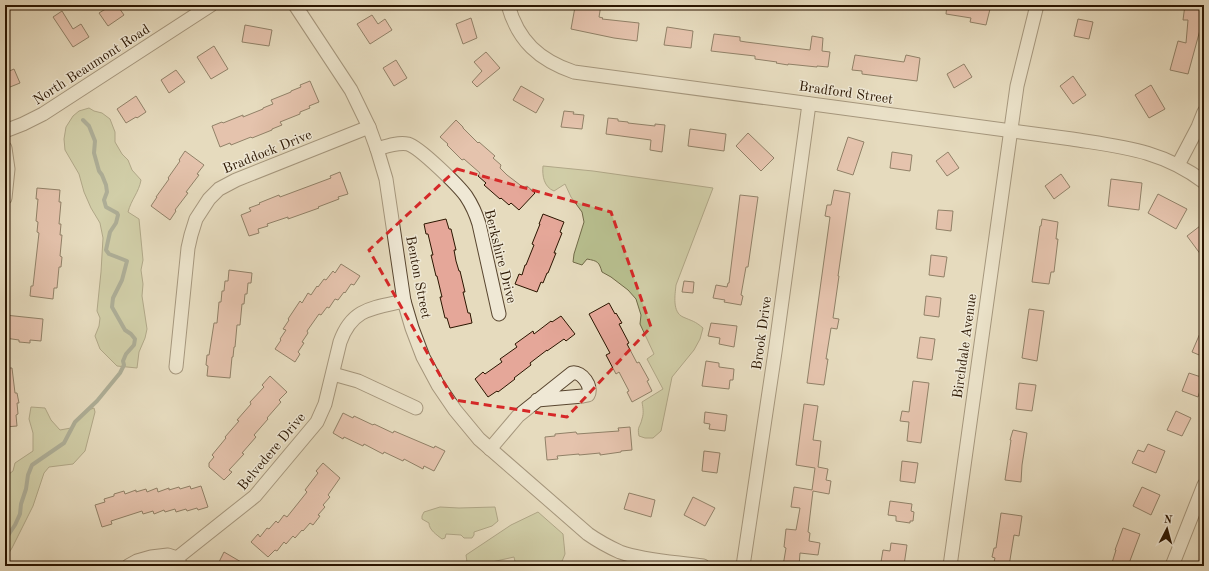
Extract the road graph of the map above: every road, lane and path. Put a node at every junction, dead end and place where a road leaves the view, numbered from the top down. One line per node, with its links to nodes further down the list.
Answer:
1 (211, 5): 8 (street, North Beaumont Road)
2 (295, 5): 7 (street, Benton Street)
3 (508, 5): 5 (street, Bradford Street)
4 (1037, 5): 9 (street, Birchdale Avenue)
5 (809, 104): 9 (street, Bradford Street); 26 (street, Brook Drive)
6 (1204, 112): 12 (street)
7 (370, 127): 11 (street, Benton Street); 17 (street, Braddock Drive)
8 (5, 131)
9 (1010, 131): 12 (street, Bradford Street); 27 (street, Birchdale Avenue)
10 (5, 148): 14 (street)
11 (377, 149): 15 (street, Benton Street); 16 (street, Berkshire Drive)
12 (1178, 164): 13 (street, Bradford Street)
13 (1204, 182)
14 (5, 198)
15 (404, 301): 18 (street, Belvedere Drive); 21 (street, Benton Street)
16 (499, 314)
17 (176, 368)
18 (333, 374): 20 (street); 23 (street, Belvedere Drive)
19 (538, 400): 21 (street)
20 (416, 408)
21 (490, 449): 25 (street, Benton Street)
22 (1204, 485): 28 (street)
23 (179, 562): 24 (street, Belvedere Drive)
24 (128, 566)
25 (703, 566)
26 (743, 566)
27 (950, 566)
28 (1172, 566)

